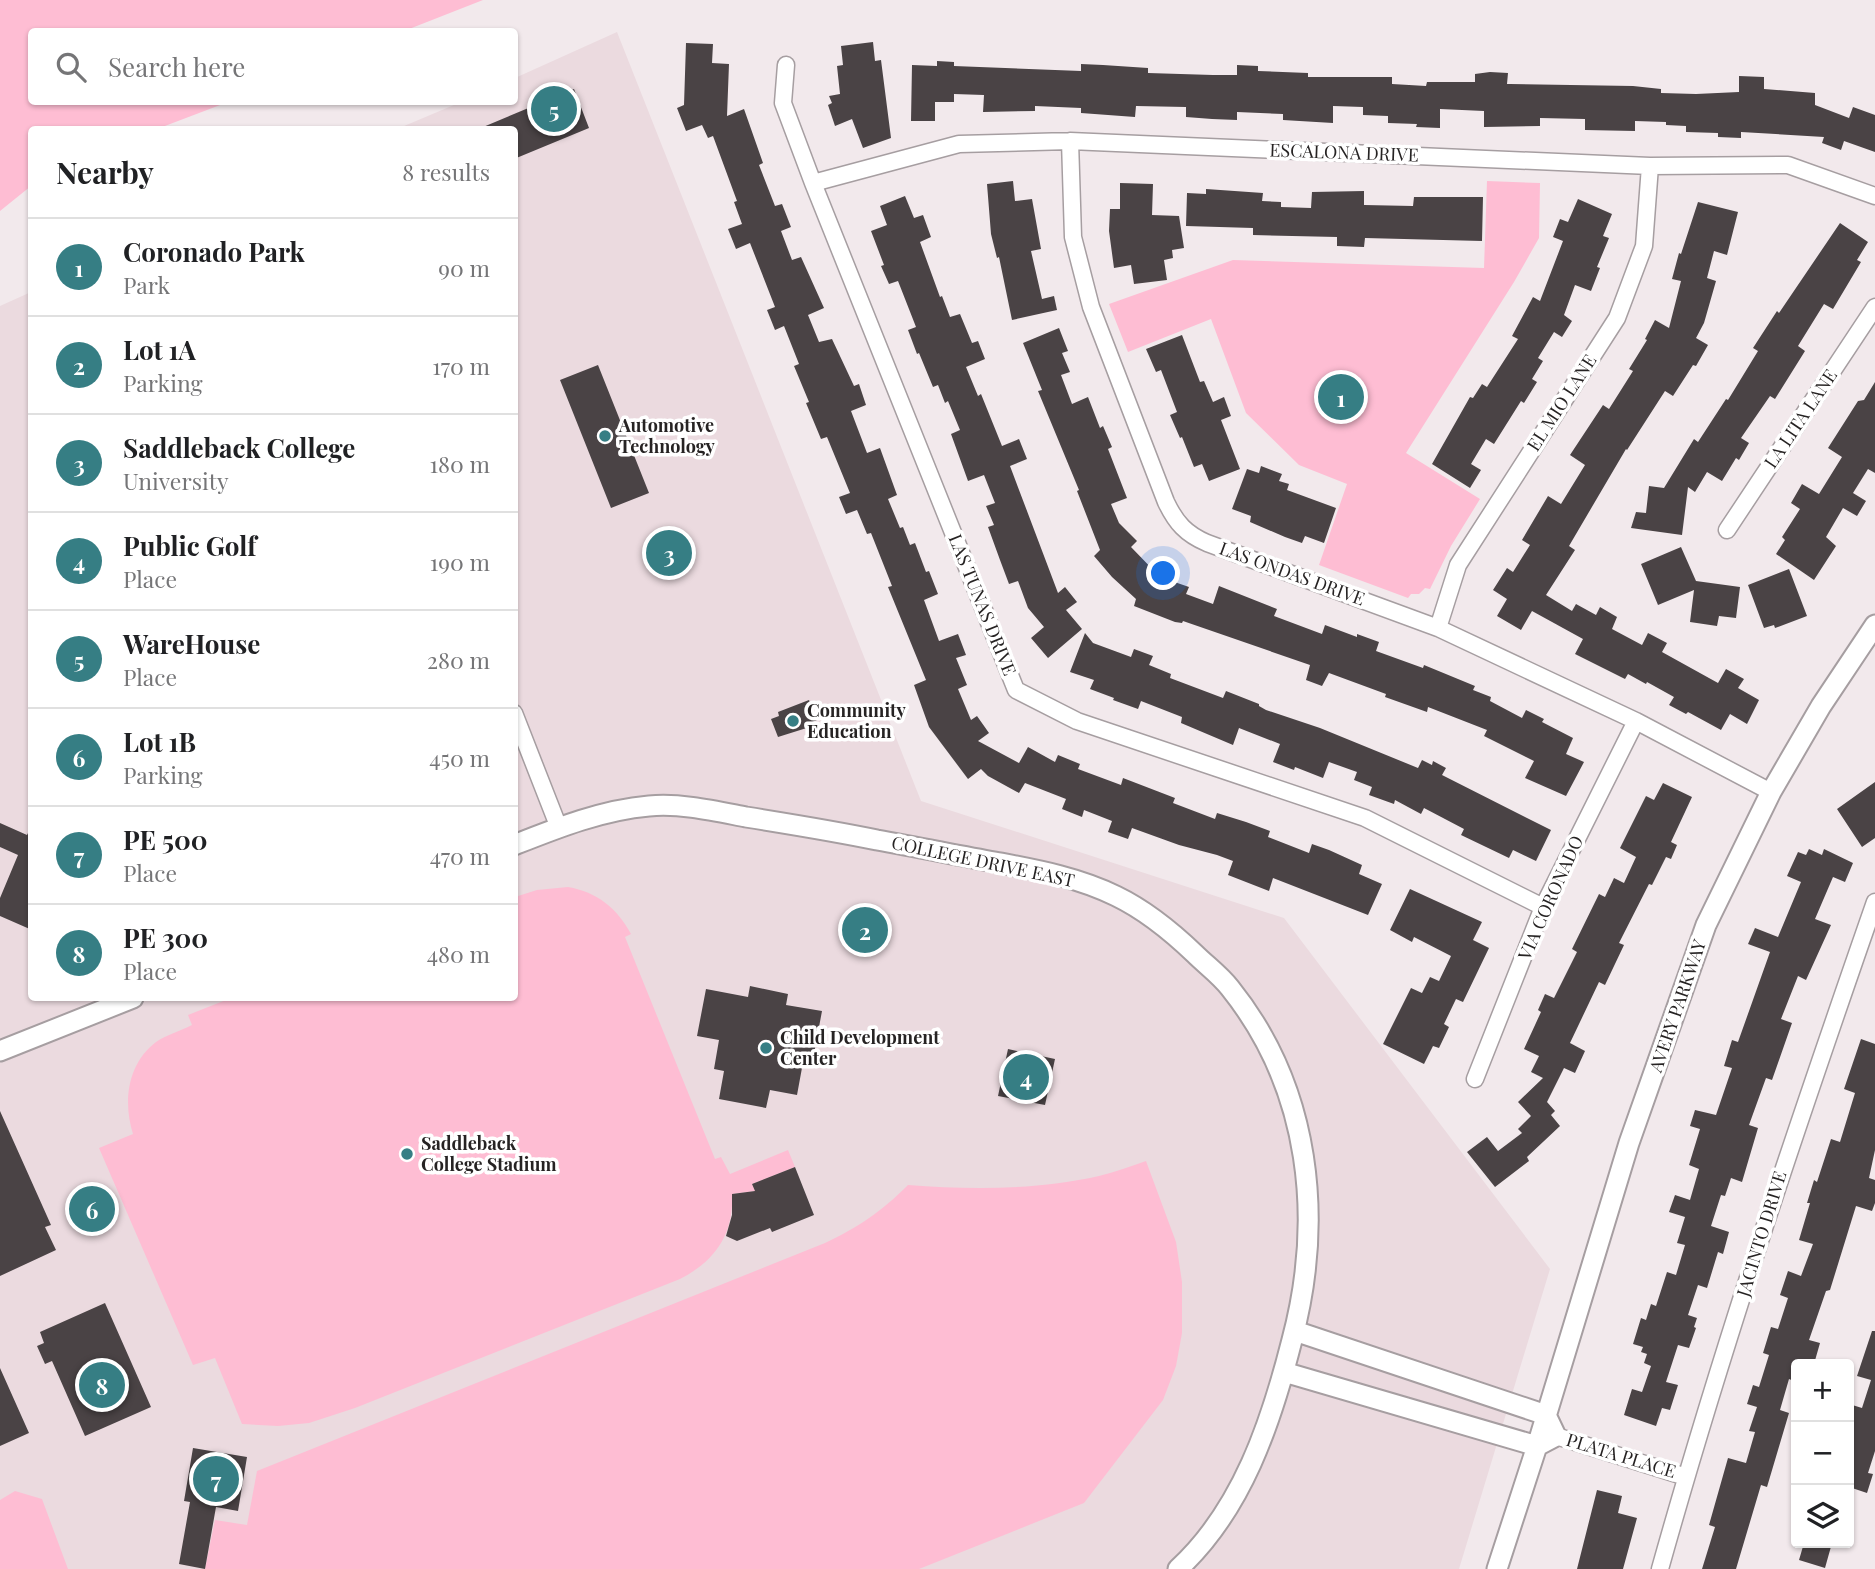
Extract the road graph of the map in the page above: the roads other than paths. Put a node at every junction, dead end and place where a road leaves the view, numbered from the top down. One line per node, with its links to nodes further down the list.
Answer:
1 (786, 65): 4 (street, LAS TUNAS DRIVE)
2 (1069, 141): 3 (street, ESCALONA DRIVE); 4 (street, ESCALONA DRIVE); 9 (street, LAS ONDAS DRIVE)
3 (1650, 166): 5 (street, ESCALONA DRIVE); 9 (street, EL MIO LANE)
4 (813, 183): 16 (street, LAS TUNAS DRIVE)
5 (1875, 196)
6 (1875, 307): 7 (street, LA LITA LANE)
7 (1727, 530)
8 (1875, 625): 12 (street, AVERY PARKWAY)
9 (1437, 628): 10 (street, LAS ONDAS DRIVE)
10 (1636, 721): 12 (street, LAS ONDAS DRIVE); 16 (street, VIA CORONADO)
11 (518, 723): 13 (street)
12 (1770, 793): 22 (street, AVERY PARKWAY)
13 (559, 828): 14 (street, COLLEGE DRIVE EAST); 20 (street, COLLEGE DRIVE EAST)
14 (518, 843)
15 (1875, 902): 25 (street, JACINTO DRIVE)
16 (1543, 907): 19 (street, VIA CORONADO)
17 (125, 1001): 18 (street)
18 (0, 1051)
19 (1475, 1079)
20 (1295, 1331): 21 (street, COLLEGE DRIVE EAST); 22 (street)
21 (1284, 1372): 24 (street); 26 (street, COLLEGE DRIVE EAST)
22 (1546, 1415): 23 (street); 24 (street, AVERY PARKWAY)
23 (1556, 1436): 24 (street); 25 (street, PLATA PLACE)
24 (1537, 1446): 27 (street, AVERY PARKWAY)
25 (1686, 1477): 28 (street, JACINTO DRIVE)
26 (1178, 1569)
27 (1497, 1569)
28 (1661, 1569)

